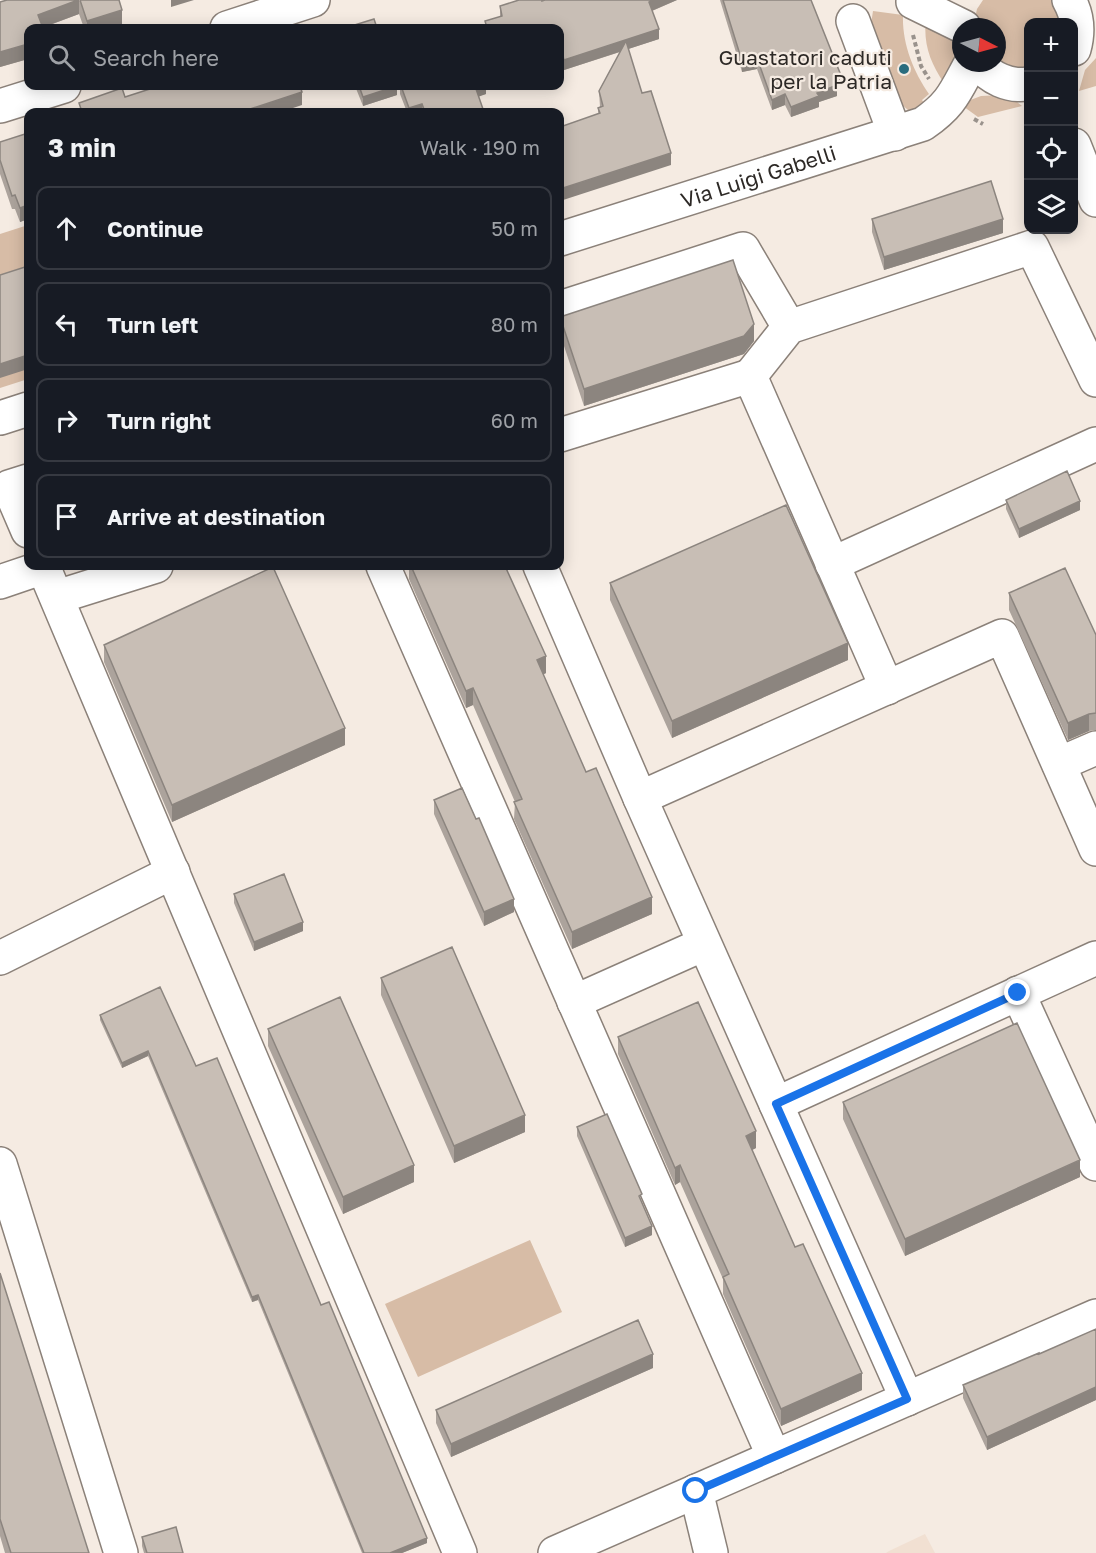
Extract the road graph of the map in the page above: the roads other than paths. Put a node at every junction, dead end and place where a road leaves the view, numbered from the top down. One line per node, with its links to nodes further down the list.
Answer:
1 (313, 0): 11 (street)
2 (975, 0): 7 (street)
3 (1069, 0): 8 (street)
4 (1076, 0): 6 (street)
5 (915, 8): 10 (street)
6 (1096, 11)
7 (967, 18)
8 (1076, 18)
9 (853, 21): 19 (street)
10 (952, 22)
11 (239, 24)
12 (1096, 39): 13 (street)
13 (1078, 49)
14 (975, 72): 19 (street, Via Luigi Gabelli)
15 (988, 72): 16 (street)
16 (1024, 84)
17 (51, 90): 18 (street)
18 (0, 106)
19 (895, 134): 22 (street, Via Luigi Gabelli)
20 (1078, 155): 21 (street)
21 (1096, 200)
22 (564, 238)
23 (564, 307): 24 (street)
24 (789, 327): 25 (street); 26 (street)
25 (750, 376): 29 (street); 33 (street)
26 (1096, 380)
27 (24, 410): 28 (street)
28 (0, 418)
29 (564, 434)
30 (1096, 444): 33 (street)
31 (24, 482): 32 (street)
32 (24, 522)
33 (832, 564): 41 (street)
34 (33, 570): 39 (street)
35 (46, 570): 40 (street)
36 (143, 570): 40 (street)
37 (385, 570): 52 (street)
38 (542, 570): 44 (street)
39 (0, 582)
40 (57, 597): 47 (street)
41 (887, 688): 43 (street); 44 (street)
42 (1096, 747): 43 (street)
43 (1059, 764): 45 (street)
44 (640, 798): 48 (street)
45 (1087, 805): 46 (street)
46 (1096, 849)
47 (173, 872): 49 (street); 61 (street)
48 (704, 944): 52 (street); 53 (street)
49 (0, 958)
50 (1096, 958): 51 (street)
51 (1018, 993): 53 (street); 55 (street)
52 (574, 1002): 58 (street)
53 (776, 1104): 57 (street)
54 (0, 1164): 60 (street)
55 (1096, 1164)
56 (1096, 1316): 57 (street)
57 (907, 1399): 58 (street)
58 (774, 1457): 59 (street)
59 (696, 1491): 62 (street); 63 (street)
60 (121, 1553)
61 (460, 1553)
62 (555, 1553)
63 (711, 1553)

